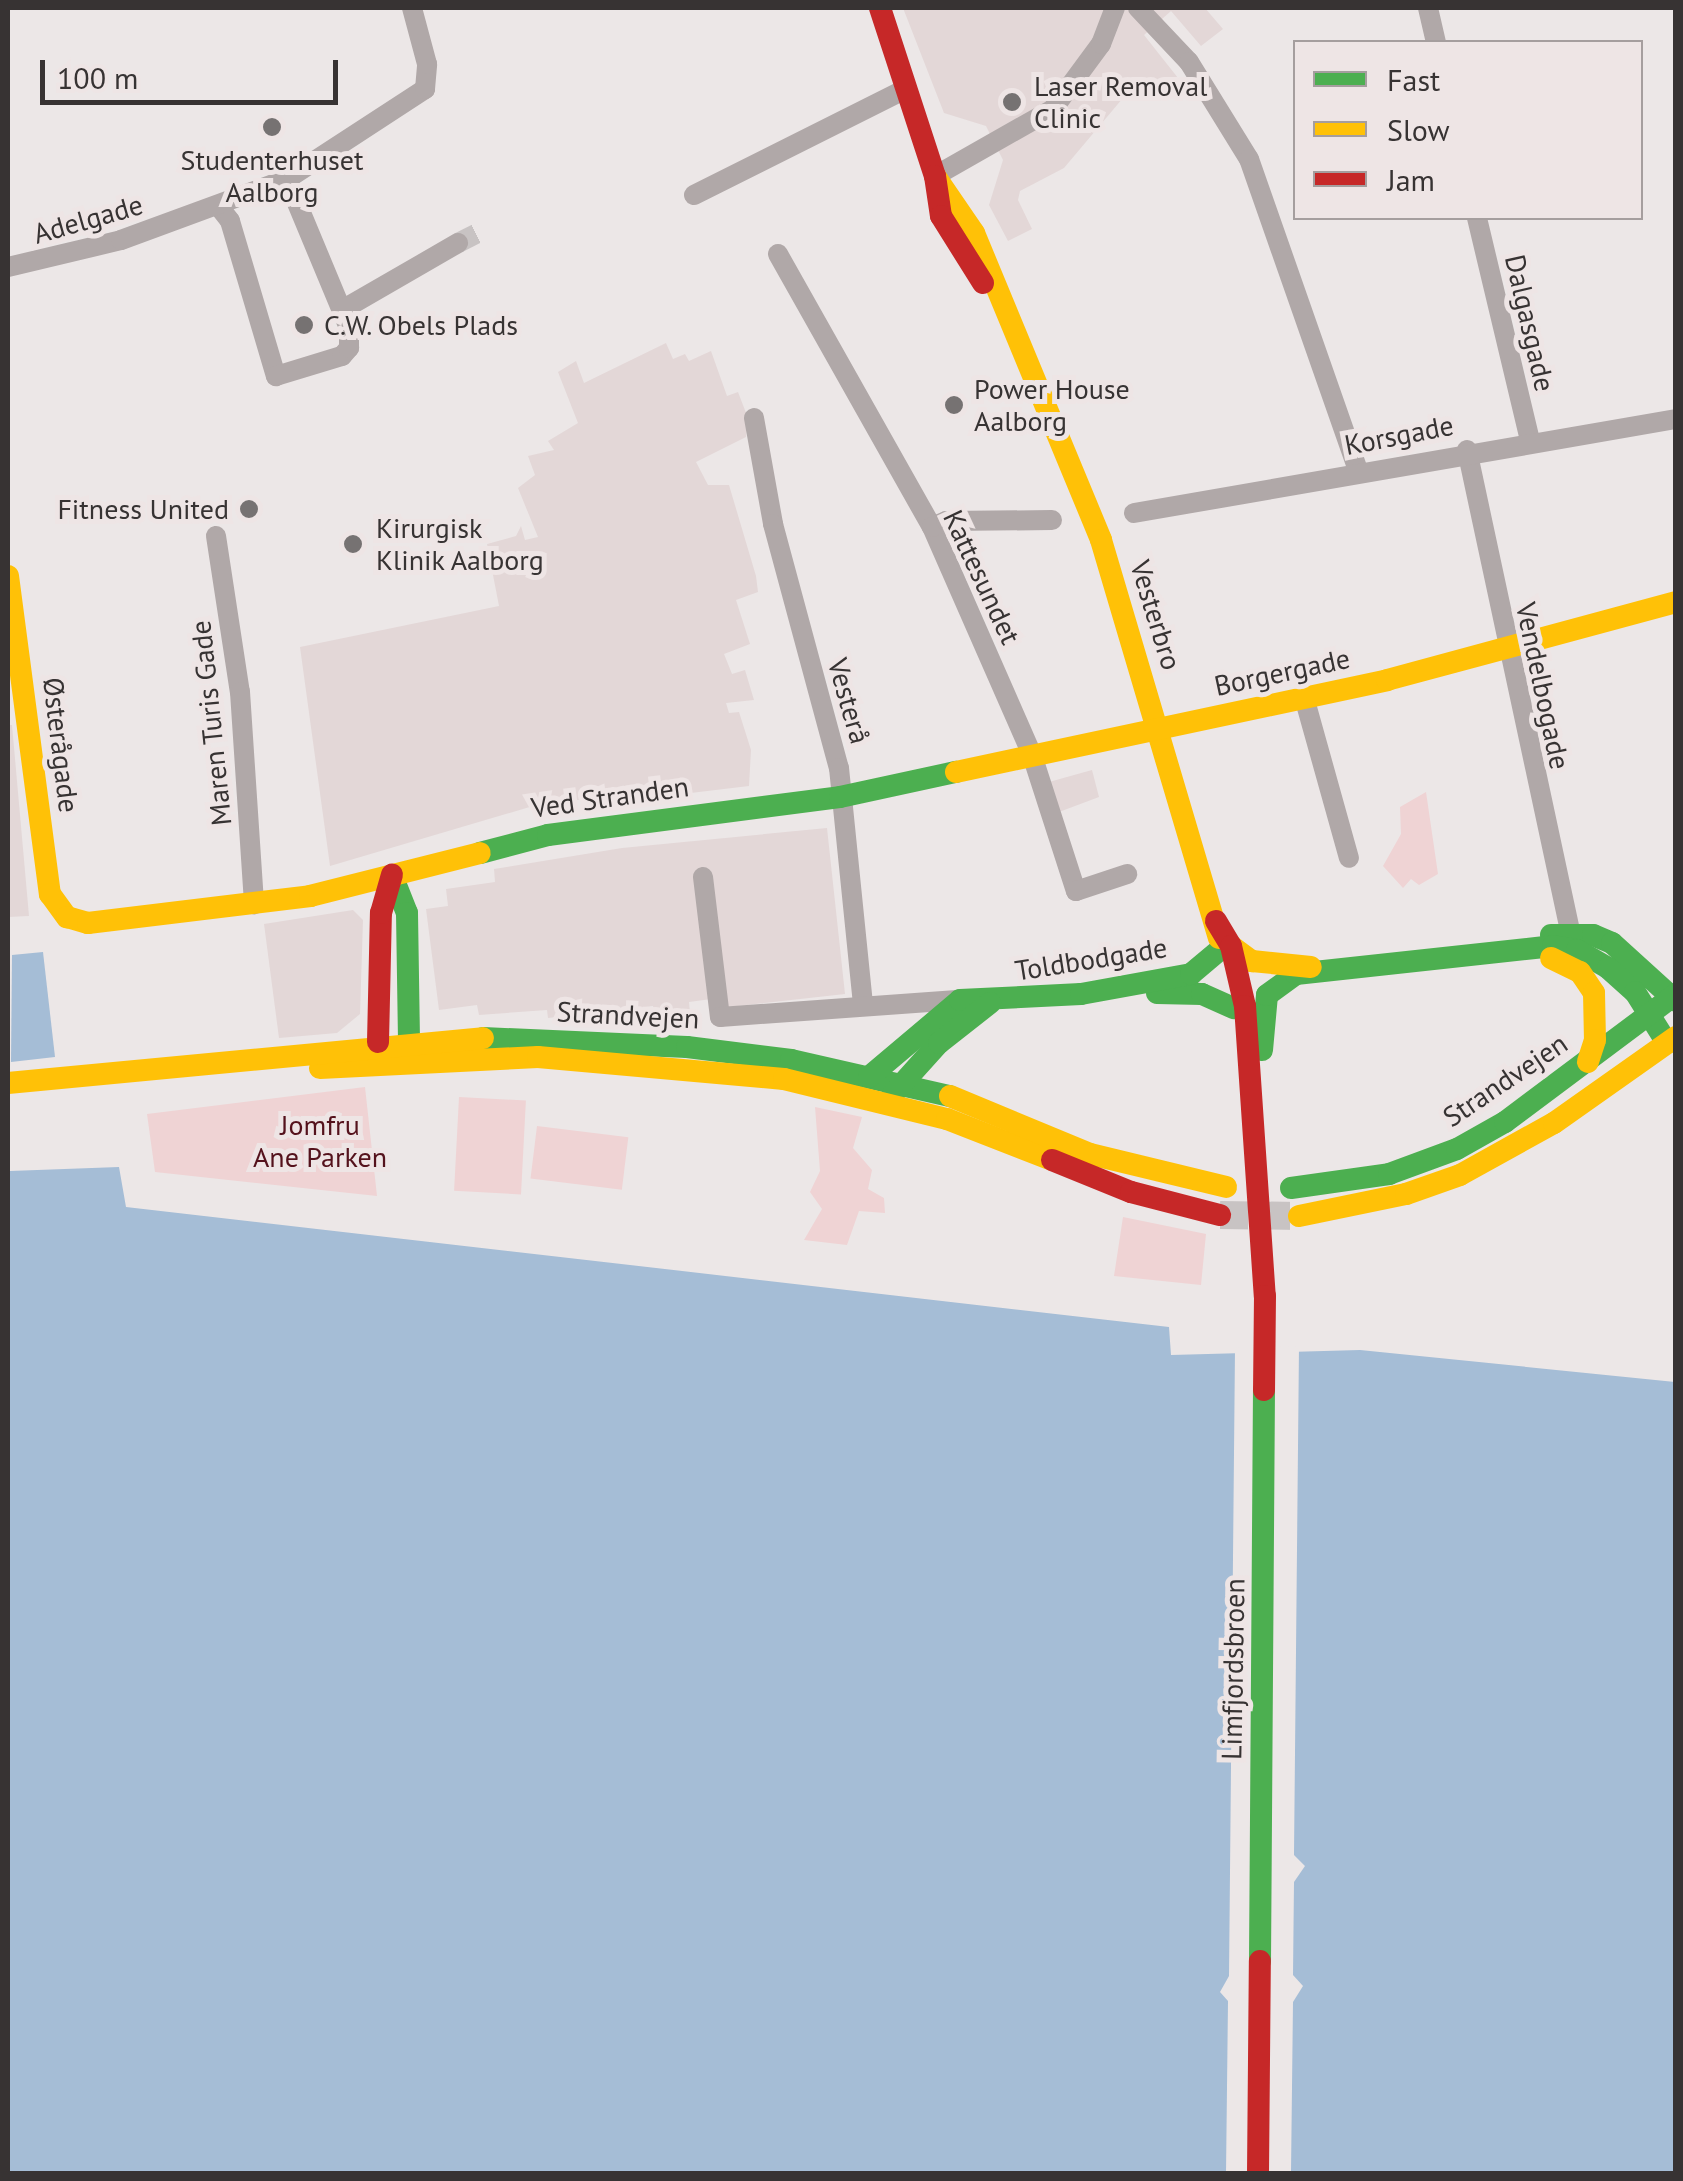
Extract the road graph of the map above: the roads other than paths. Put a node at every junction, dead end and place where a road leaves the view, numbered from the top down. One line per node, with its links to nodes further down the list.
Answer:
1 (412, 8): 9 (street, Adelgade)
2 (880, 8): 7 (street, Vesterbro)
3 (1115, 8): 8 (street)
4 (1138, 8): 21 (street)
5 (1428, 8): 6 (street)
6 (1436, 40)
7 (904, 90): 8 (street, Vesterbro); 10 (street)
8 (935, 176): 30 (street, Vesterbro)
9 (287, 179): 11 (street, Adelgade); 16 (street)
10 (694, 195)
11 (220, 208): 15 (street, Adelgade); 16 (street)
12 (1477, 220): 19 (street, Dalgasgade)
13 (458, 243): 16 (street)
14 (778, 254): 24 (street, Kattesundet)
15 (8, 267)
16 (342, 310)
17 (754, 418): 32 (street, Vesterå)
18 (1676, 419): 19 (street, Korsgade)
19 (1530, 440): 20 (street, Korsgade)
20 (1466, 450): 21 (street, Korsgade); 28 (street, Vendelbogade)
21 (1358, 471): 22 (street, Korsgade)
22 (1134, 513)
23 (1052, 520): 24 (street)
24 (932, 527): 31 (street, Kattesundet)
25 (216, 536): 37 (street, Maren Turis Gade)
26 (8, 576): 38 (street, Østerågade)
27 (1676, 602): 28 (street, Borgergade)
28 (1507, 650): 29 (street, Borgergade); 39 (street, Vendelbogade)
29 (1304, 697): 30 (street, Borgergade); 33 (street)
30 (1159, 729): 31 (street, Borgergade); 40 (street, Vesterbro)
31 (1032, 755): 32 (street, Borgergade); 34 (street, Kattesundet)
32 (840, 797): 35 (street, Ved Stranden); 47 (street, Vesterå)
33 (1349, 858)
34 (1127, 874)
35 (392, 876): 37 (street, Ved Stranden); 50 (street); 51 (street)
36 (703, 877): 47 (street)
37 (254, 905): 38 (street, Ved Stranden)
38 (66, 917)
39 (1570, 932): 41 (street); 44 (street)
40 (1226, 947): 42 (street); 43 (street, Toldbodgade); 48 (street, Vesterbro); 59 (street, Vesterbro)
41 (1512, 947): 42 (street); 49 (street); 54 (street)
42 (1317, 968): 59 (street)
43 (1081, 994): 46 (street, Toldbodgade); 48 (street)
44 (1674, 997): 49 (street, Strandvejen)
45 (960, 1000): 46 (street, Toldbodgade); 47 (street, Toldbodgade); 55 (street)
46 (990, 1003): 57 (street)
47 (863, 1004)
48 (1234, 1008): 59 (street, Vesterbro)
49 (1650, 1013): 52 (street); 54 (street, Strandvejen)
50 (408, 1040): 51 (street, Strandvejen); 53 (street); 55 (street, Strandvejen)
51 (378, 1042): 53 (street); 56 (street, Strandvejen)
52 (1673, 1046): 64 (street, Strandvejen)
53 (394, 1062): 57 (street, Strandvejen); 58 (street, Strandvejen)
54 (1588, 1062): 62 (street, Strandvejen)
55 (868, 1077): 57 (street, Strandvejen)
56 (8, 1083)
57 (895, 1093): 61 (street, Strandvejen); 63 (street, Strandvejen)
58 (8, 1100)
59 (1253, 1141): 60 (street, Vesterbro)
60 (1255, 1166): 65 (street, Limfjordsbroen)
61 (1226, 1187)
62 (1290, 1188)
63 (1220, 1214)
64 (1298, 1216)
65 (1258, 2174)

